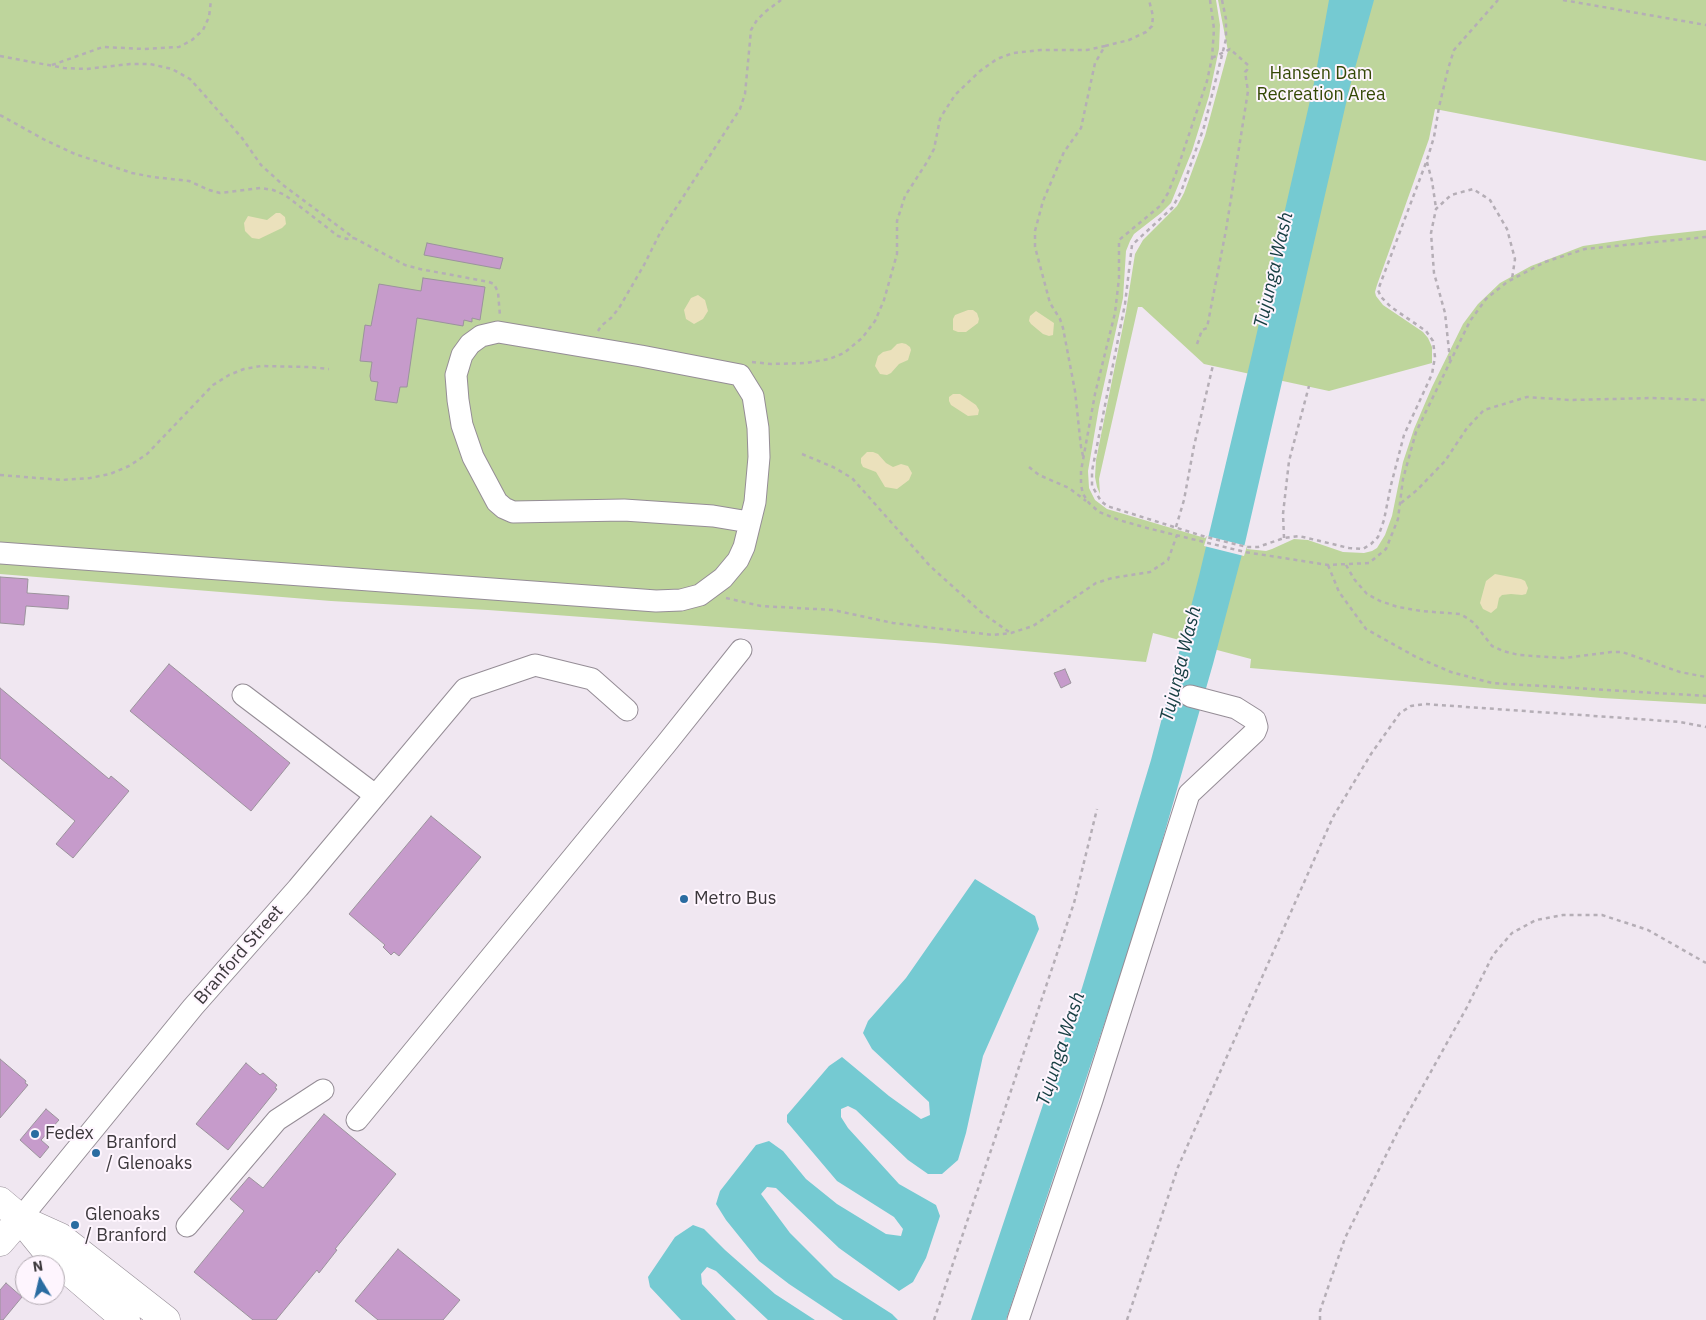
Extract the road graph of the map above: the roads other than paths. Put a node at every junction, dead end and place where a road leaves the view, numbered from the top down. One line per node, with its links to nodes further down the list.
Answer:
1 (749, 522): 1 (street); 2 (street)
2 (0, 553)
3 (741, 650): 9 (street)
4 (243, 695): 7 (street)
5 (1190, 696): 15 (street)
6 (627, 710): 7 (street, Branford Street)
7 (375, 796): 10 (street, Branford Street)
8 (323, 1090): 11 (street)
9 (357, 1120)
10 (10, 1210): 12 (main road, Branford Street); 13 (main road); 14 (main road)
11 (187, 1226)
12 (0, 1242)
13 (126, 1320)
14 (166, 1320)
15 (1018, 1320)

